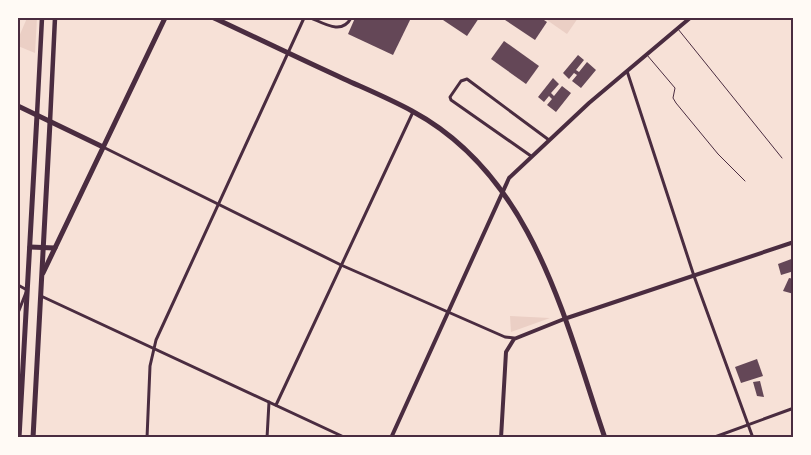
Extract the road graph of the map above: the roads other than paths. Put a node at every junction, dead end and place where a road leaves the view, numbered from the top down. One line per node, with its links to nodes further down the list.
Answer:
1 (42, 18): 15 (main road)
2 (55, 18): 16 (main road)
3 (165, 18): 18 (main road)
4 (214, 18): 10 (main road)
5 (304, 18): 10 (street)
6 (311, 18): 7 (street)
7 (351, 18)
8 (690, 18): 9 (street)
9 (677, 28): 11 (street); 20 (lane)
10 (288, 53): 14 (main road); 23 (street)
11 (646, 54): 12 (street); 21 (lane)
12 (626, 71): 17 (street); 30 (street)
13 (18, 106): 15 (main road)
14 (413, 111): 22 (main road); 28 (street)
15 (37, 115): 16 (main road); 25 (main road)
16 (50, 122): 18 (main road); 26 (main road)
17 (549, 140): 19 (street); 19 (street)
18 (103, 147): 23 (street); 27 (main road)
19 (530, 156): 22 (street)
20 (782, 158)
21 (745, 181)
22 (504, 192): 34 (street); 36 (main road)
23 (219, 203): 28 (street); 40 (street)
24 (794, 242): 30 (street)
25 (30, 247): 26 (main road); 32 (main road)
26 (43, 248): 27 (main road); 29 (main road)
27 (54, 248): 29 (main road)
28 (341, 266): 34 (street); 42 (street)
29 (42, 276): 33 (main road)
30 (694, 276): 36 (street); 44 (street)
31 (18, 285): 32 (street)
32 (27, 290): 35 (street); 38 (main road)
33 (40, 296): 40 (street); 46 (main road)
34 (449, 312): 39 (street); 50 (street)
35 (18, 313)
36 (564, 319): 39 (street); 52 (main road)
37 (18, 335): 38 (street)
38 (25, 337): 45 (main road)
39 (518, 338): 51 (street)
40 (154, 348): 41 (street); 47 (street)
41 (268, 402): 42 (street); 48 (street)
42 (276, 405): 49 (street)
43 (794, 408): 44 (street)
44 (748, 425): 53 (street); 54 (street)
45 (19, 438)
46 (32, 438)
47 (147, 438)
48 (266, 438)
49 (346, 438)
50 (391, 438)
51 (501, 438)
52 (605, 438)
53 (712, 438)
54 (753, 438)

